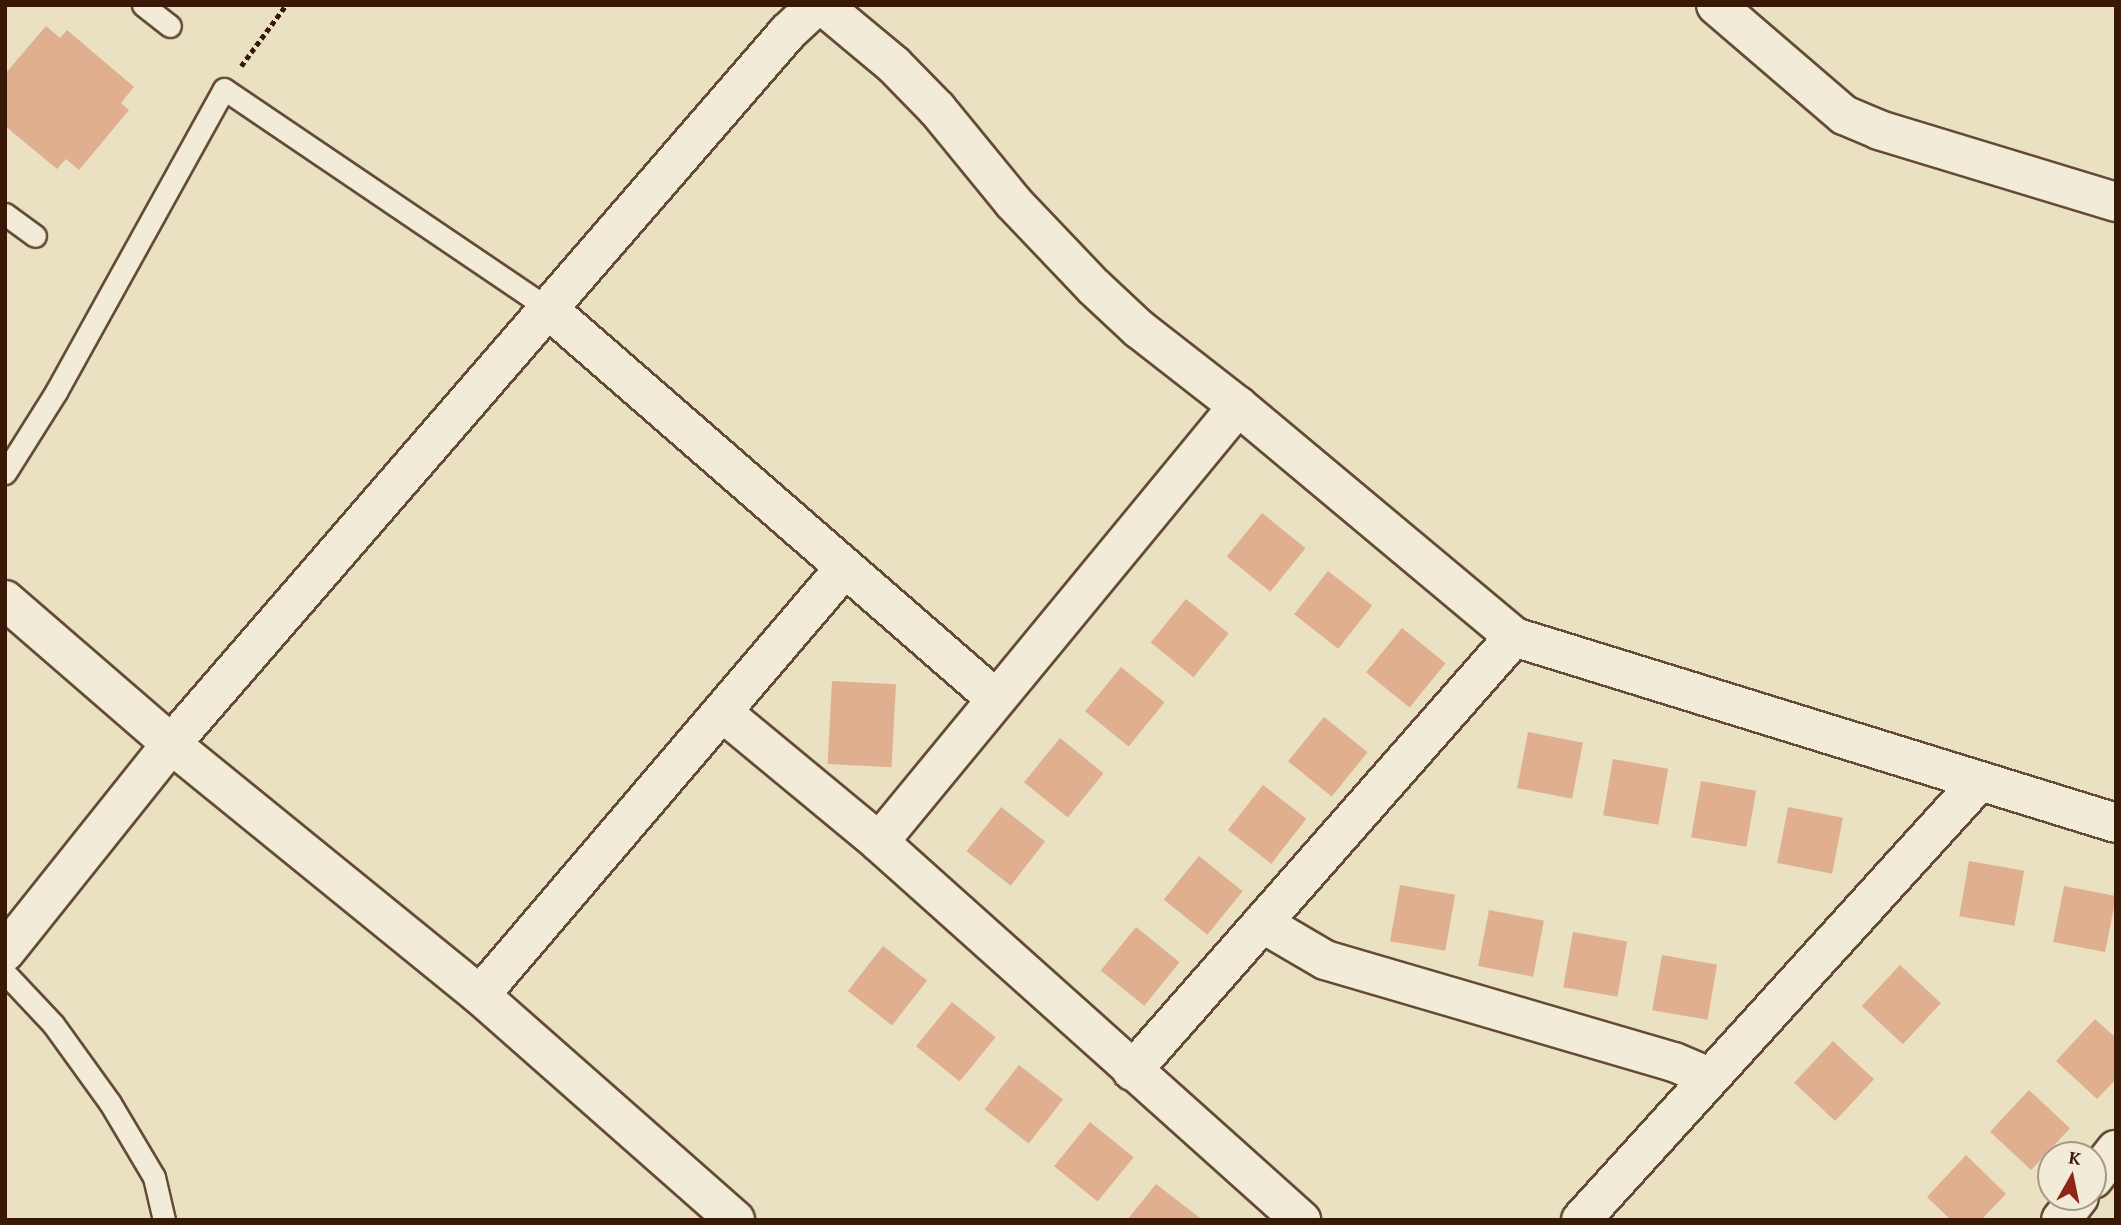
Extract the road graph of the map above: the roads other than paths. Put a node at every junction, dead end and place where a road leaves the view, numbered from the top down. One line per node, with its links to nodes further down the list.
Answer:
1 (143, 5): 5 (lane)
2 (817, 5): 9 (street)
3 (822, 5): 10 (street)
4 (1716, 5): 6 (street)
5 (170, 26)
6 (2116, 202)
7 (5, 214): 8 (lane)
8 (35, 236)
9 (547, 308): 11 (lane); 12 (street); 17 (street)
10 (1238, 406): 14 (street); 15 (street)
11 (5, 473)
12 (843, 570): 15 (street); 16 (street)
13 (5, 600): 17 (street)
14 (1514, 637): 18 (street); 21 (street)
15 (996, 699): 20 (street)
16 (722, 712): 20 (street); 24 (street)
17 (171, 744): 22 (street); 24 (street)
18 (1978, 783): 19 (street); 26 (street)
19 (2116, 823)
20 (879, 842): 25 (street)
21 (1262, 923): 25 (street); 26 (street)
22 (5, 952)
23 (5, 973): 27 (lane)
24 (480, 995): 28 (street)
25 (1132, 1071): 29 (street)
26 (1710, 1077): 30 (street)
27 (164, 1220)
28 (734, 1220)
29 (1300, 1220)
30 (1581, 1220)

